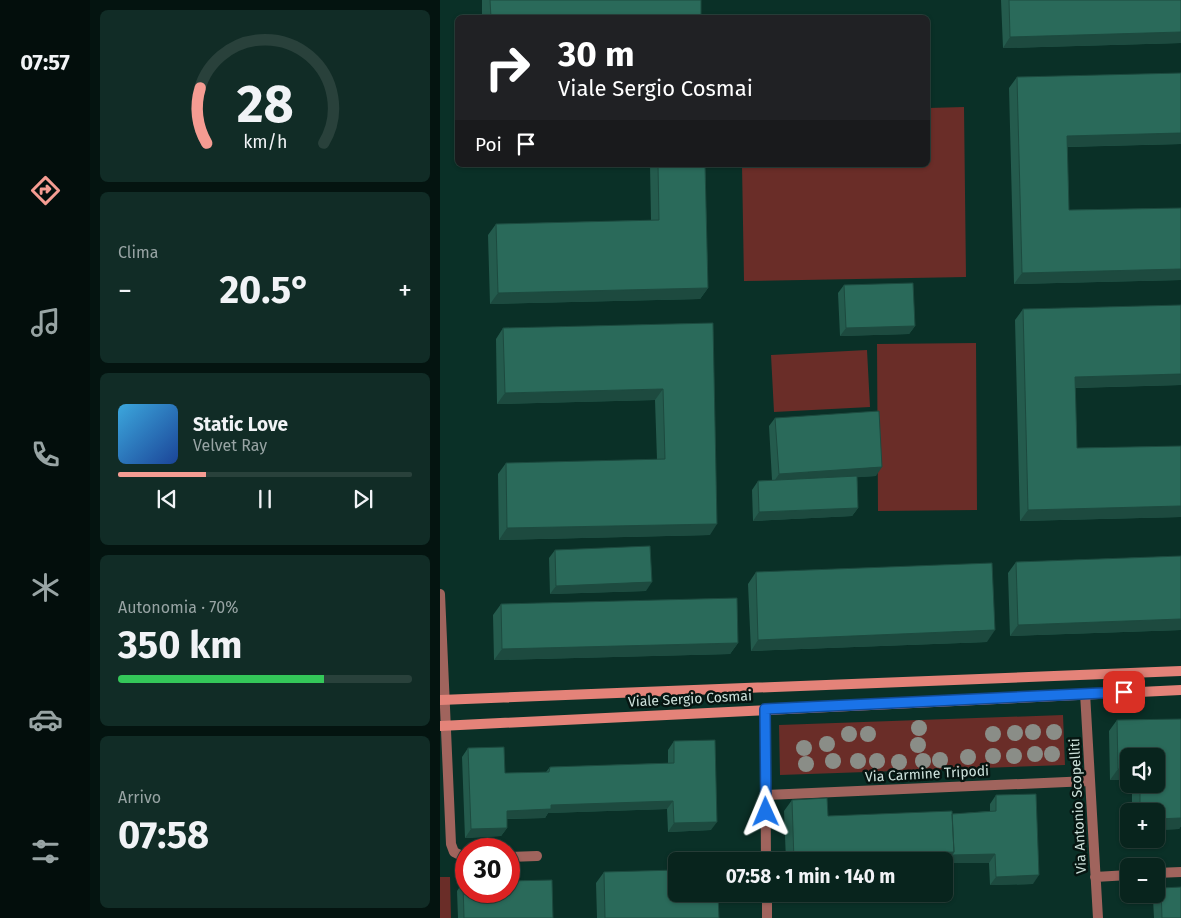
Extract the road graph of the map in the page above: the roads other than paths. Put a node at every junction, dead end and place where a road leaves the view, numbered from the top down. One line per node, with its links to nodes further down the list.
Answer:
1 (440, 594): 5 (street)
2 (1181, 671): 5 (street, Viale Sergio Cosmai)
3 (1181, 690): 4 (street, Viale Sergio Cosmai)
4 (1085, 693): 6 (street, Viale Sergio Cosmai); 8 (street, Via Antonio Scopelliti)
5 (442, 700): 7 (street)
6 (765, 709): 7 (street, Viale Sergio Cosmai); 9 (street)
7 (442, 726): 10 (street)
8 (1089, 781): 9 (street, Via Carmine Tripodi); 17 (street, Via Antonio Scopelliti)
9 (766, 795): 11 (street)
10 (455, 852)
11 (766, 852)
12 (537, 856): 13 (street)
13 (520, 857)
14 (1181, 872): 15 (street)
15 (1165, 873)
16 (1120, 876): 17 (street)
17 (1095, 877): 20 (street, Via Antonio Scopelliti)
18 (767, 902): 19 (street)
19 (767, 918)
20 (1098, 918)

